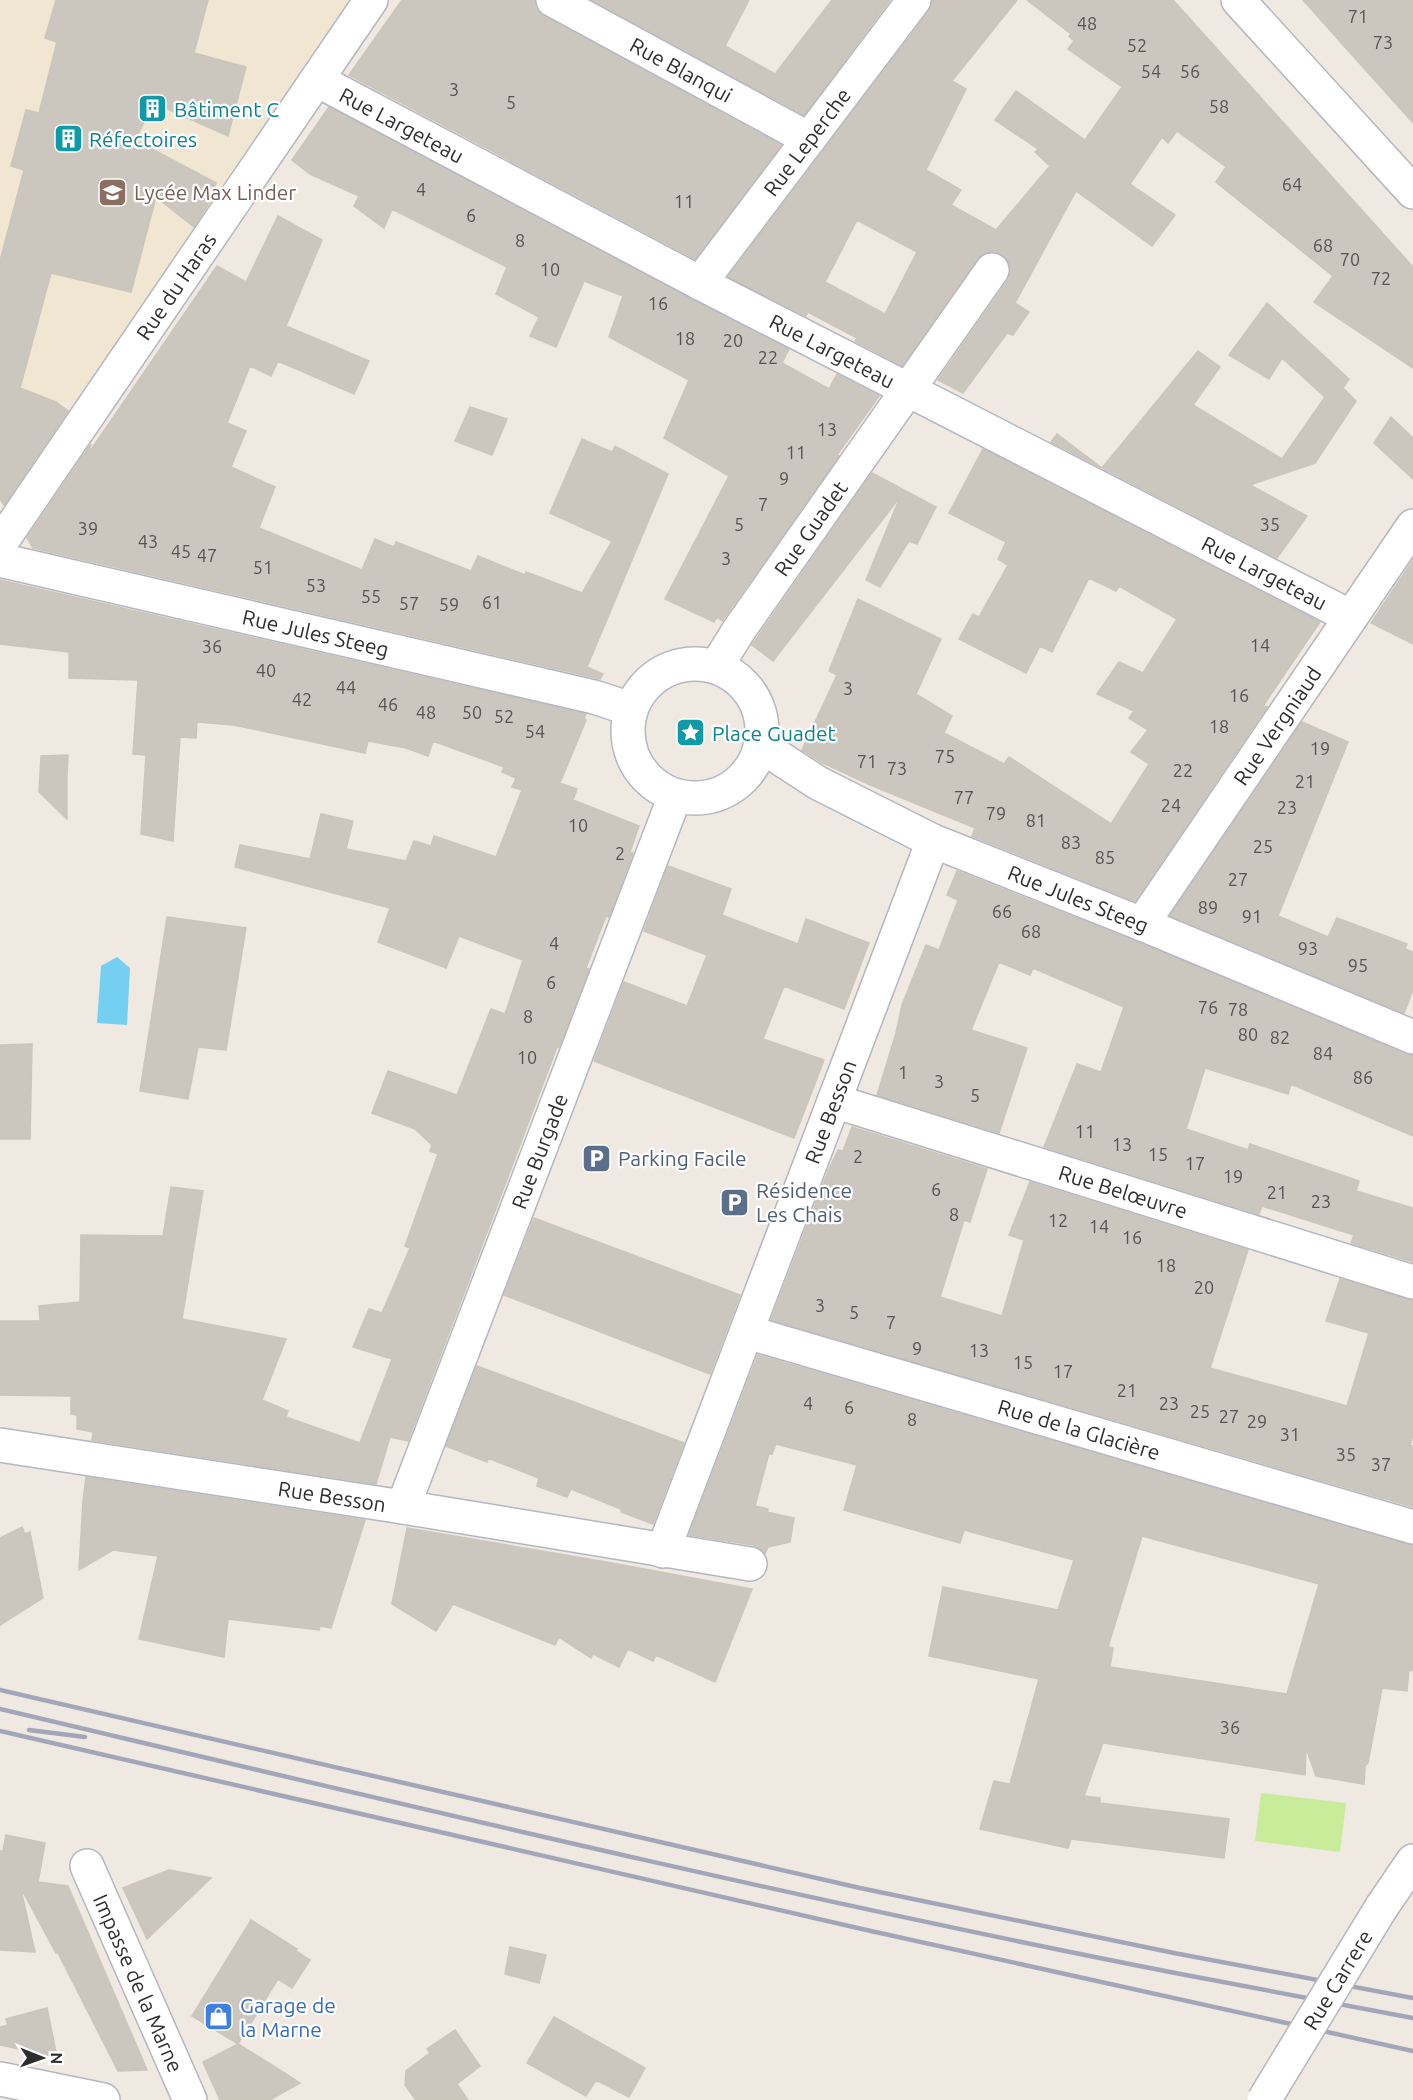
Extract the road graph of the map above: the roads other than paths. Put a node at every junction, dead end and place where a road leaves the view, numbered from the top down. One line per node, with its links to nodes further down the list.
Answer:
1 (371, 0): 5 (street, Rue du Haras)
2 (553, 0): 6 (street, Rue Blanqui)
3 (914, 0): 6 (street, Rue Leperche)
4 (1238, 0): 7 (street)
5 (317, 80): 9 (street, Rue Largeteau); 12 (street, Rue du Haras)
6 (809, 139): 9 (street, Rue Leperche)
7 (1413, 192)
8 (992, 270): 10 (street, Rue Guadet)
9 (700, 283): 10 (street, Rue Largeteau)
10 (908, 390): 14 (street, Rue Largeteau); 15 (street, Rue Guadet)
11 (1413, 526): 14 (street, Rue Vergniaud)
12 (0, 544)
13 (0, 560): 16 (street, Rue Jules Steeg)
14 (1351, 617): 20 (street, Rue Vergniaud)
15 (716, 667): 16 (street); 17 (street)
16 (631, 709): 18 (street)
17 (762, 733): 18 (street); 19 (street, Rue Jules Steeg)
18 (675, 796): 26 (street, Rue Burgade)
19 (933, 841): 20 (street, Rue Jules Steeg); 22 (street, Rue Besson)
20 (1142, 924): 21 (street, Rue Jules Steeg)
21 (1413, 1037)
22 (834, 1101): 23 (street, Rue Belœuvre); 24 (street, Rue Besson)
23 (1413, 1282)
24 (747, 1332): 27 (street, Rue de la Glacière); 28 (street, Rue Besson)
25 (0, 1445): 26 (street, Rue Besson)
26 (403, 1507): 28 (street, Rue Besson)
27 (1413, 1527)
28 (663, 1551): 29 (street, Rue Besson)
29 (750, 1564)
30 (1413, 1861): 35 (street, Rue Carrere, bridge)
31 (87, 1866): 34 (street, Impasse de la Marne)
32 (0, 2079): 33 (street)
33 (103, 2100)
34 (190, 2100)
35 (1264, 2100)

